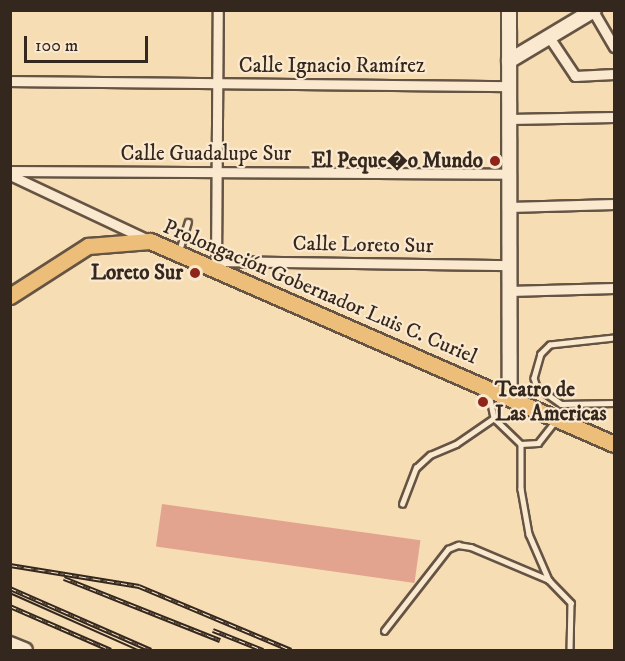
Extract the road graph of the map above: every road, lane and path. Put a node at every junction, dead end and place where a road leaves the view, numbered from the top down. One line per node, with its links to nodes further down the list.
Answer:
1 (218, 10): 9 (street)
2 (509, 10): 6 (street)
3 (587, 12): 4 (street); 5 (street)
4 (549, 37): 6 (street); 7 (street)
5 (615, 47)
6 (509, 61): 10 (street)
7 (615, 74)
8 (10, 81): 9 (street, Calle Ignacio Ramírez)
9 (218, 83): 10 (street, Calle Ignacio Ramírez); 13 (street)
10 (509, 86): 12 (street)
11 (615, 117): 12 (street)
12 (509, 119): 15 (street)
13 (217, 172): 14 (street, Calle Guadalupe Sur); 15 (street, Calle Guadalupe Sur); 21 (street)
14 (10, 173): 19 (street)
15 (509, 174): 17 (street)
16 (615, 204): 17 (street)
17 (509, 207): 22 (street)
18 (188, 222): 20 (lane)
19 (150, 241): 20 (main road, Prolongación Gobernador Luis C. Curiel); 25 (main road, Prolongación Gobernador Luis C. Curiel)
20 (178, 253): 21 (main road, Prolongación Gobernador Luis C. Curiel)
21 (216, 265): 22 (street, Calle Loreto Sur); 27 (main road, Prolongación Gobernador Luis C. Curiel)
22 (509, 265): 24 (street)
23 (615, 288): 24 (street)
24 (509, 291): 28 (street)
25 (10, 296)
26 (615, 338): 29 (lane)
27 (490, 388): 28 (main road, Prolongación Gobernador Luis C. Curiel); 31 (lane)
28 (510, 397): 30 (main road, Prolongación Gobernador Luis C. Curiel)
29 (615, 403)
30 (556, 417): 32 (main road, Prolongación Gobernador Luis C. Curiel); 33 (lane)
31 (494, 418): 33 (lane); 34 (lane)
32 (613, 442)
33 (521, 444): 35 (lane)
34 (402, 504)
35 (549, 580): 36 (lane); 39 (lane)
36 (384, 631)
37 (10, 644): 38 (street)
38 (25, 651)
39 (570, 651)

